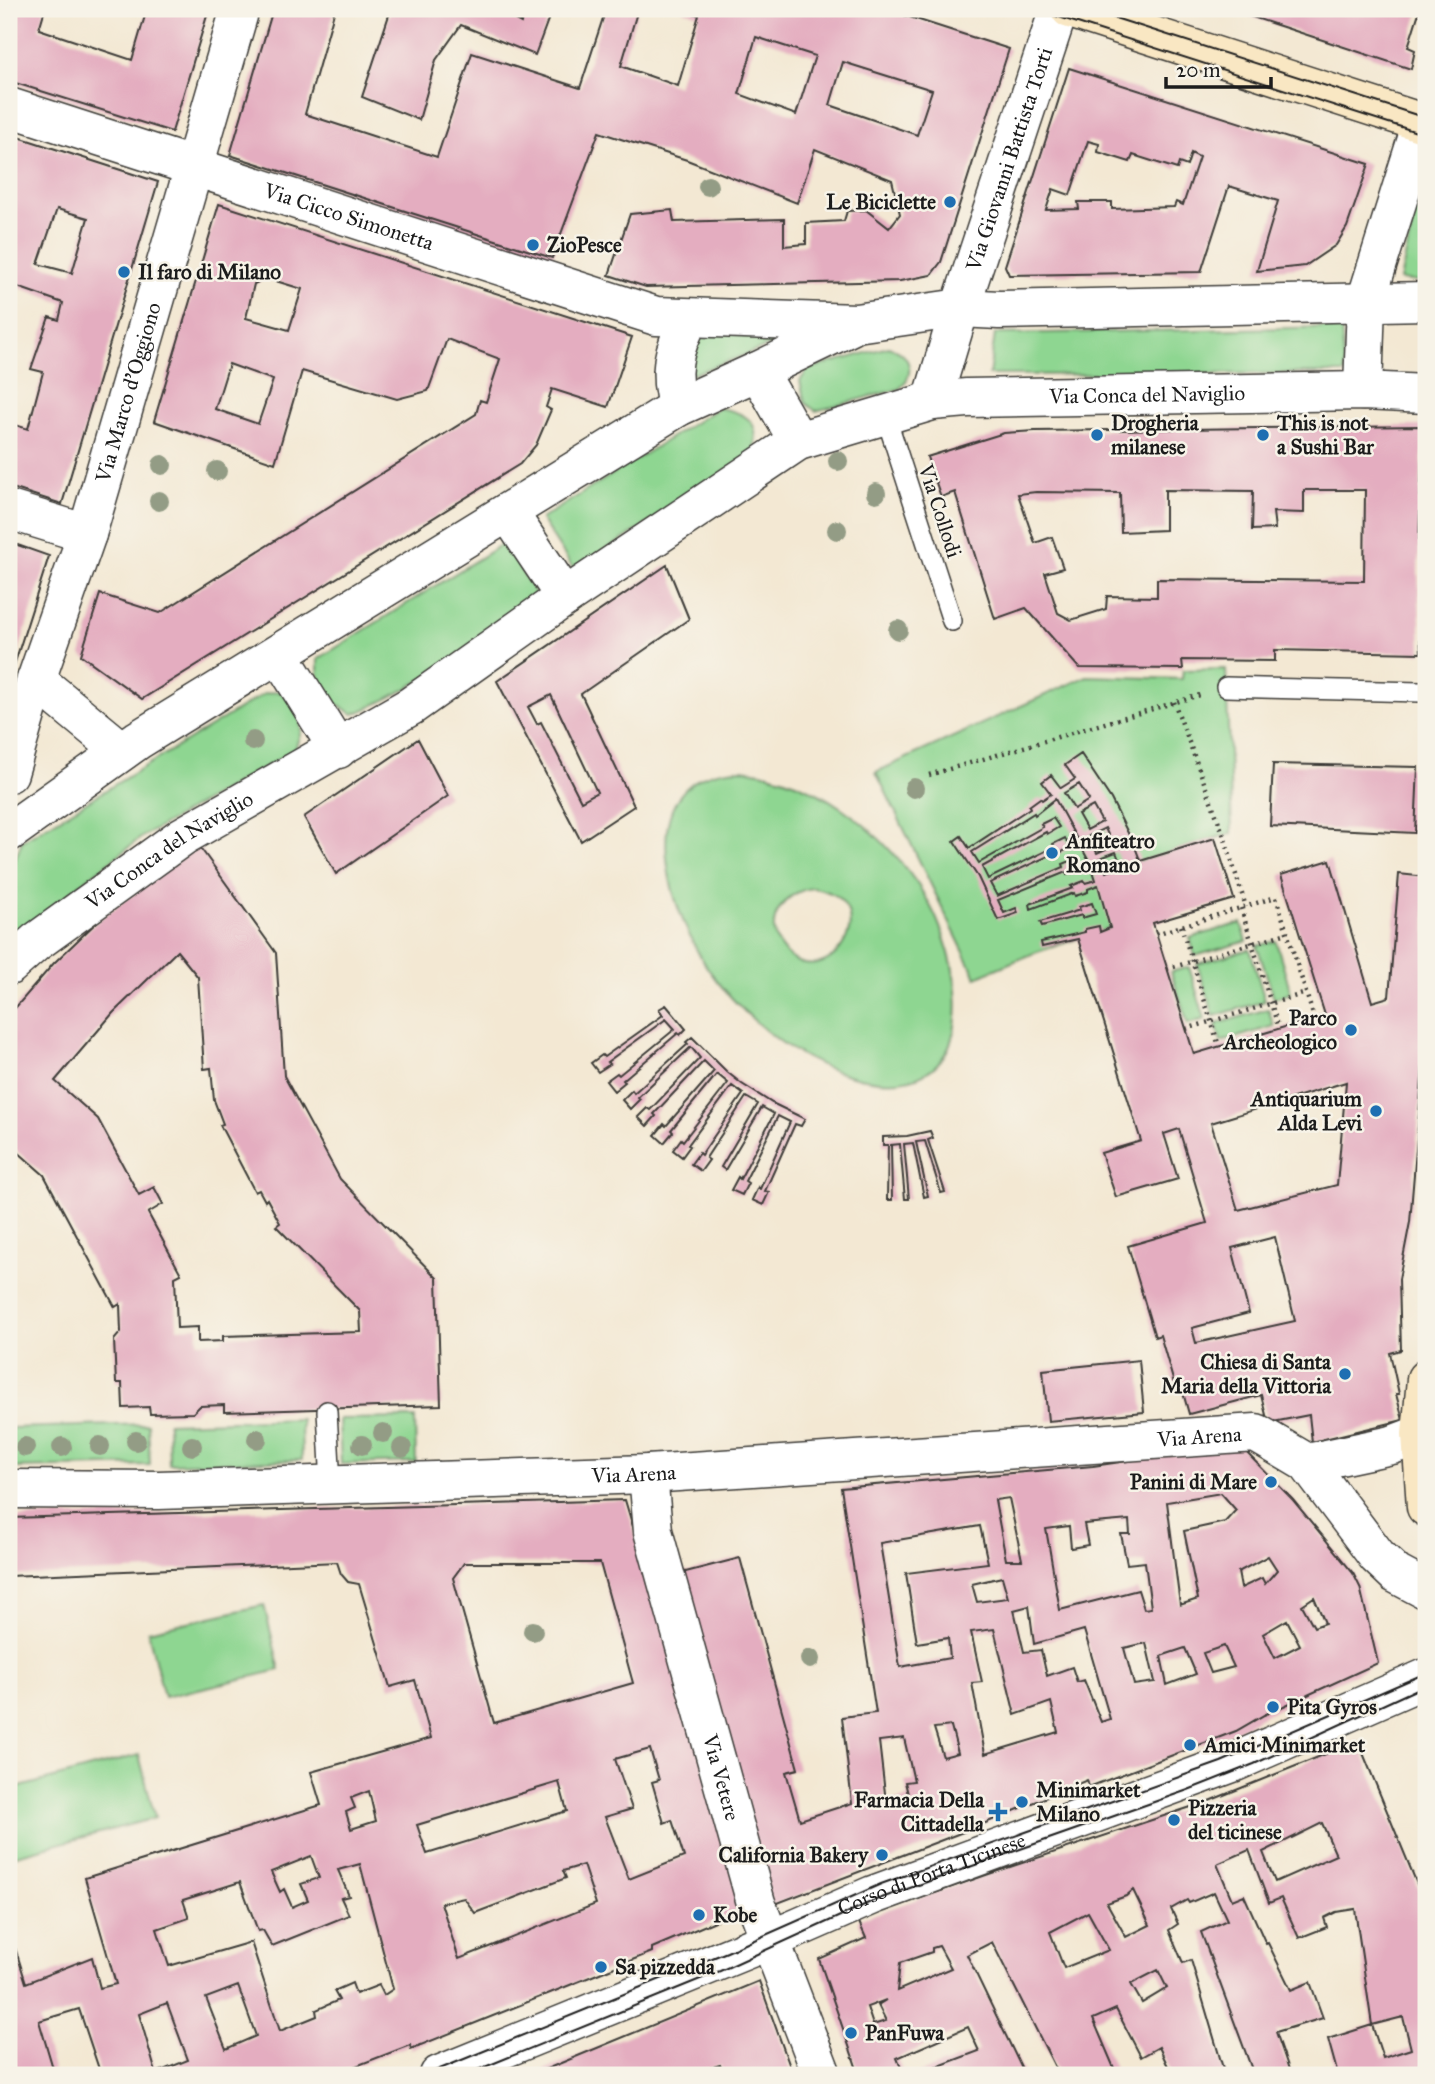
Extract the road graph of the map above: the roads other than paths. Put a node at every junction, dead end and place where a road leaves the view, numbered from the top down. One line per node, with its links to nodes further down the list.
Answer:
1 (240, 9): 6 (street, Via Marco d'Oggiono)
2 (1059, 9): 9 (street, Via Giovanni Battista Torti)
3 (1070, 9): 5 (street)
4 (9, 107): 6 (street, Via Cicco Simonetta)
5 (1424, 124): 7 (street)
6 (194, 167): 10 (street, Via Cicco Simonetta); 21 (street, Via Marco d'Oggiono)
7 (1366, 301): 8 (street); 9 (street); 13 (street)
8 (1426, 301)
9 (960, 309): 11 (street); 15 (street)
10 (690, 318): 11 (street); 16 (street)
11 (856, 323): 12 (street)
12 (758, 372): 16 (street); 18 (street)
13 (1363, 391): 14 (street, Via Conca del Naviglio); 15 (street, Via Conca del Naviglio)
14 (1426, 394)
15 (932, 401): 17 (street, Via Conca del Naviglio)
16 (678, 407): 20 (street)
17 (885, 414): 18 (street, Via Conca del Naviglio); 23 (lane, Via Collodi)
18 (798, 441): 22 (street, Via Conca del Naviglio)
19 (9, 510): 21 (street)
20 (508, 512): 22 (street); 24 (street)
21 (87, 534): 25 (street, Via Marco d'Oggiono)
22 (565, 597): 28 (street, Via Conca del Naviglio)
23 (952, 621)
24 (279, 654): 28 (street); 29 (street)
25 (36, 680): 29 (street); 30 (street, Via Marco d'Oggiono)
26 (1226, 687): 27 (lane)
27 (1420, 692)
28 (338, 749): 32 (street, Via Conca del Naviglio)
29 (122, 751): 31 (street)
30 (9, 773)
31 (9, 832)
32 (9, 967)
33 (1426, 1379): 35 (street)
34 (327, 1411): 38 (lane)
35 (1421, 1434): 36 (street); 40 (street)
36 (1307, 1462): 37 (street, Via Arena); 41 (street)
37 (648, 1474): 38 (street, Via Arena); 43 (street, Via Vetere)
38 (331, 1485): 39 (street, Via Arena)
39 (9, 1489)
40 (1426, 1507)
41 (1426, 1591)
42 (1426, 1678): 43 (street, Corso di Porta Ticinese)
43 (770, 1940): 44 (street, Corso di Porta Ticinese); 45 (street, Via Vetere)
44 (439, 2075)
45 (822, 2075)

